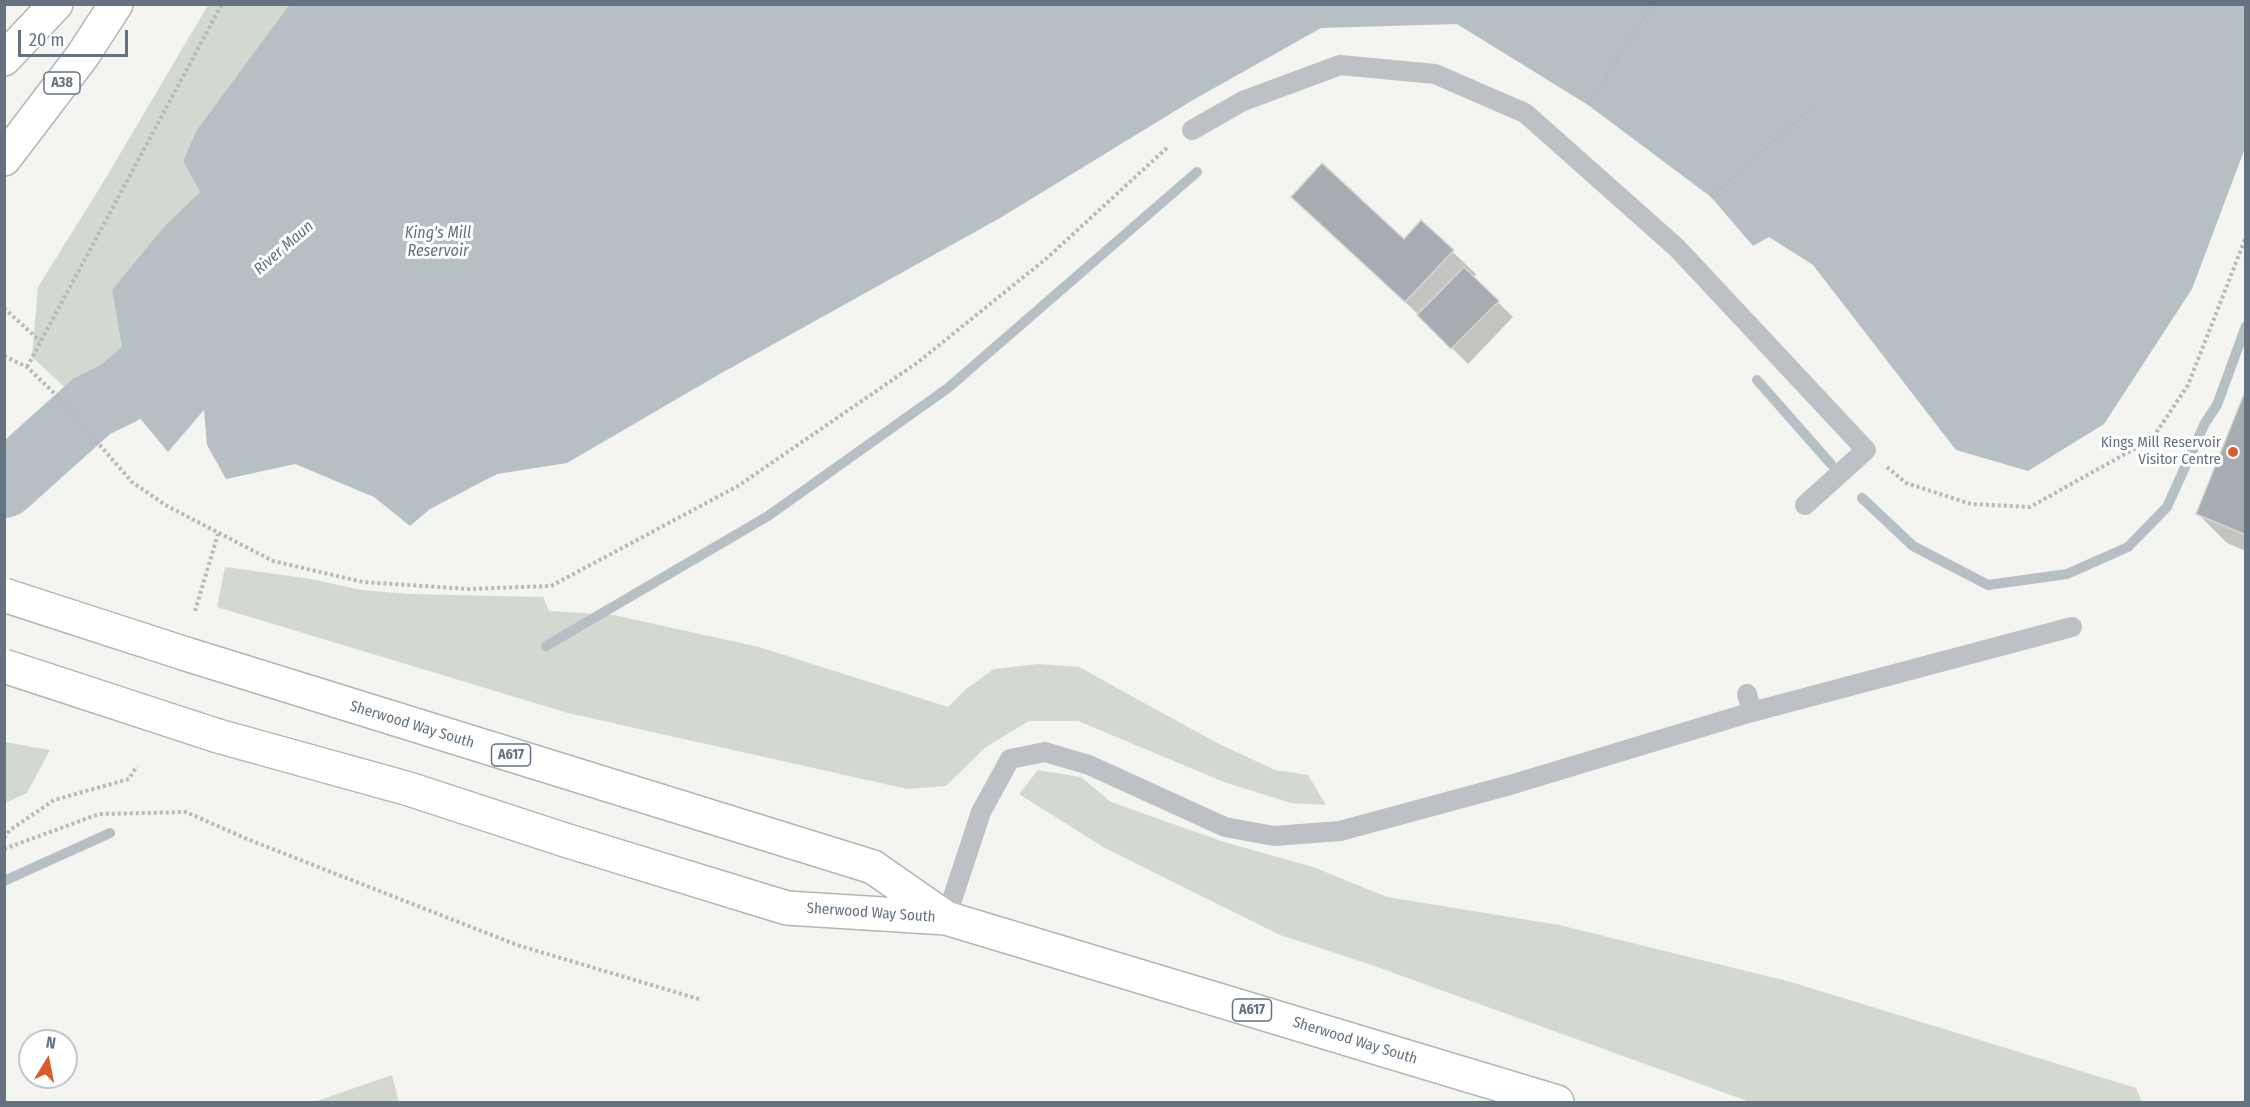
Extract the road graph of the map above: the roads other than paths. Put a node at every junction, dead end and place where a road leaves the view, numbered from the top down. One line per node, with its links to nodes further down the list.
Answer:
1 (56, 4): 3 (highway)
2 (116, 4): 5 (highway, A38)
3 (4, 58)
4 (1192, 130): 6 (lane)
5 (4, 159)
6 (1805, 505)
7 (4, 595): 10 (highway, Sherwood Way South / A617, bridge)
8 (2072, 627): 10 (lane)
9 (4, 666): 10 (highway, Sherwood Way South / A617, bridge)
10 (946, 918): 11 (highway, Sherwood Way South / A617)
11 (1557, 1102)

